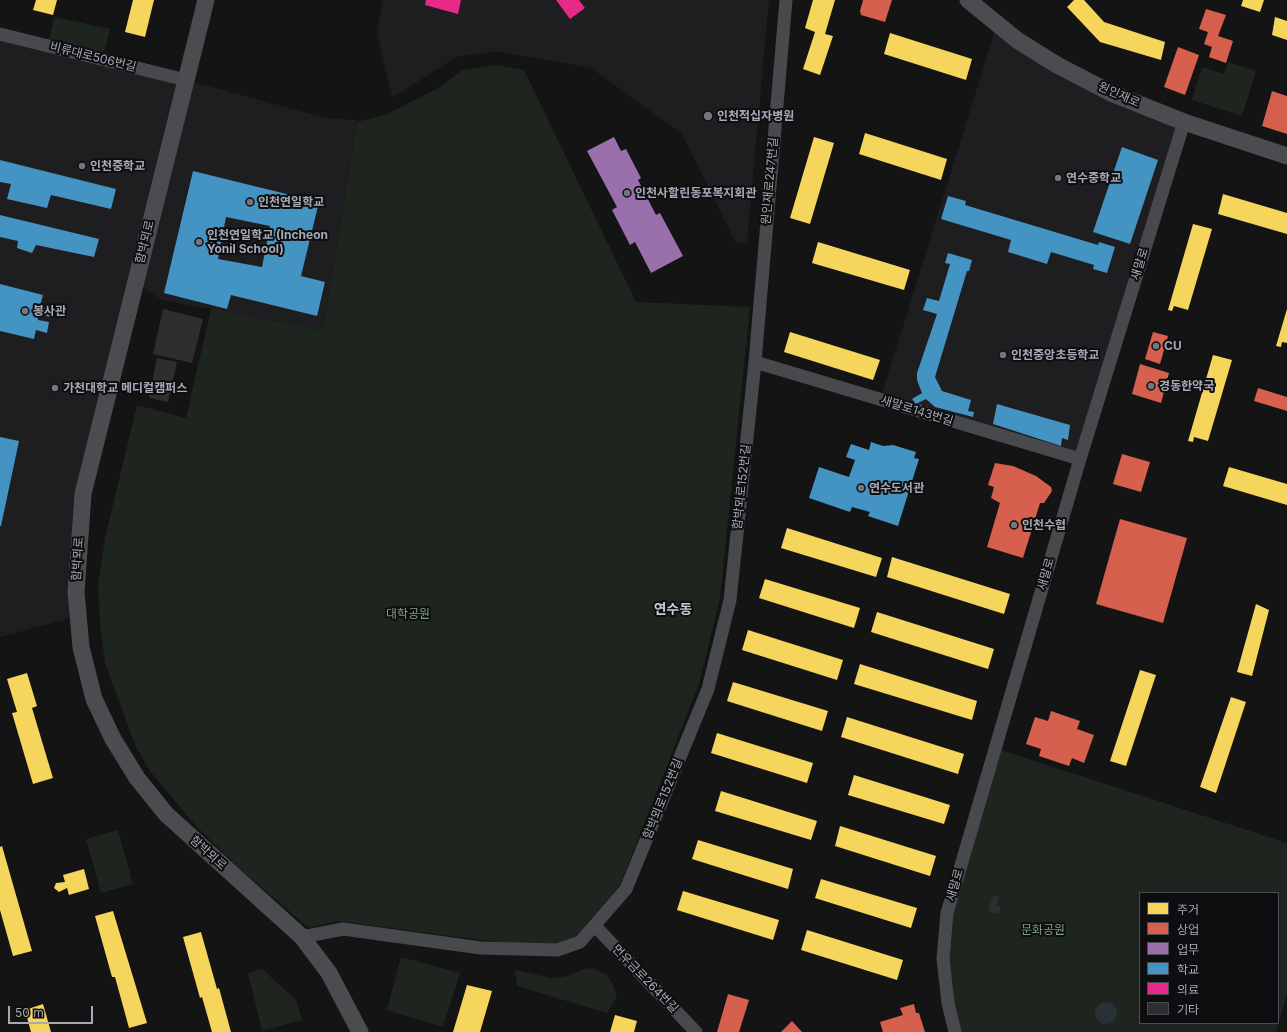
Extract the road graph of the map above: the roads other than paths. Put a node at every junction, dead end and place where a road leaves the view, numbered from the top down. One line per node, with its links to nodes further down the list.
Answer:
1 (206, 0): 5 (main road, 함박뫼로)
2 (786, 0): 8 (street, 원인재로247번길)
3 (968, 0): 6 (main road, 원인재로)
4 (0, 34): 5 (street, 비류대로506번길)
5 (186, 80): 11 (main road, 함박뫼로)
6 (1184, 122): 7 (main road, 원인재로); 9 (street, 새말로)
7 (1287, 156)
8 (755, 362): 9 (street, 새말로143번길); 10 (street, 함박뫼로152번길)
9 (1080, 459): 14 (street, 새말로)
10 (595, 926): 11 (street, 함박뫼로152번길); 13 (street, 먼우금로264번길)
11 (302, 937): 12 (main road, 함박뫼로)
12 (360, 1032)
13 (696, 1032)
14 (955, 1032)

